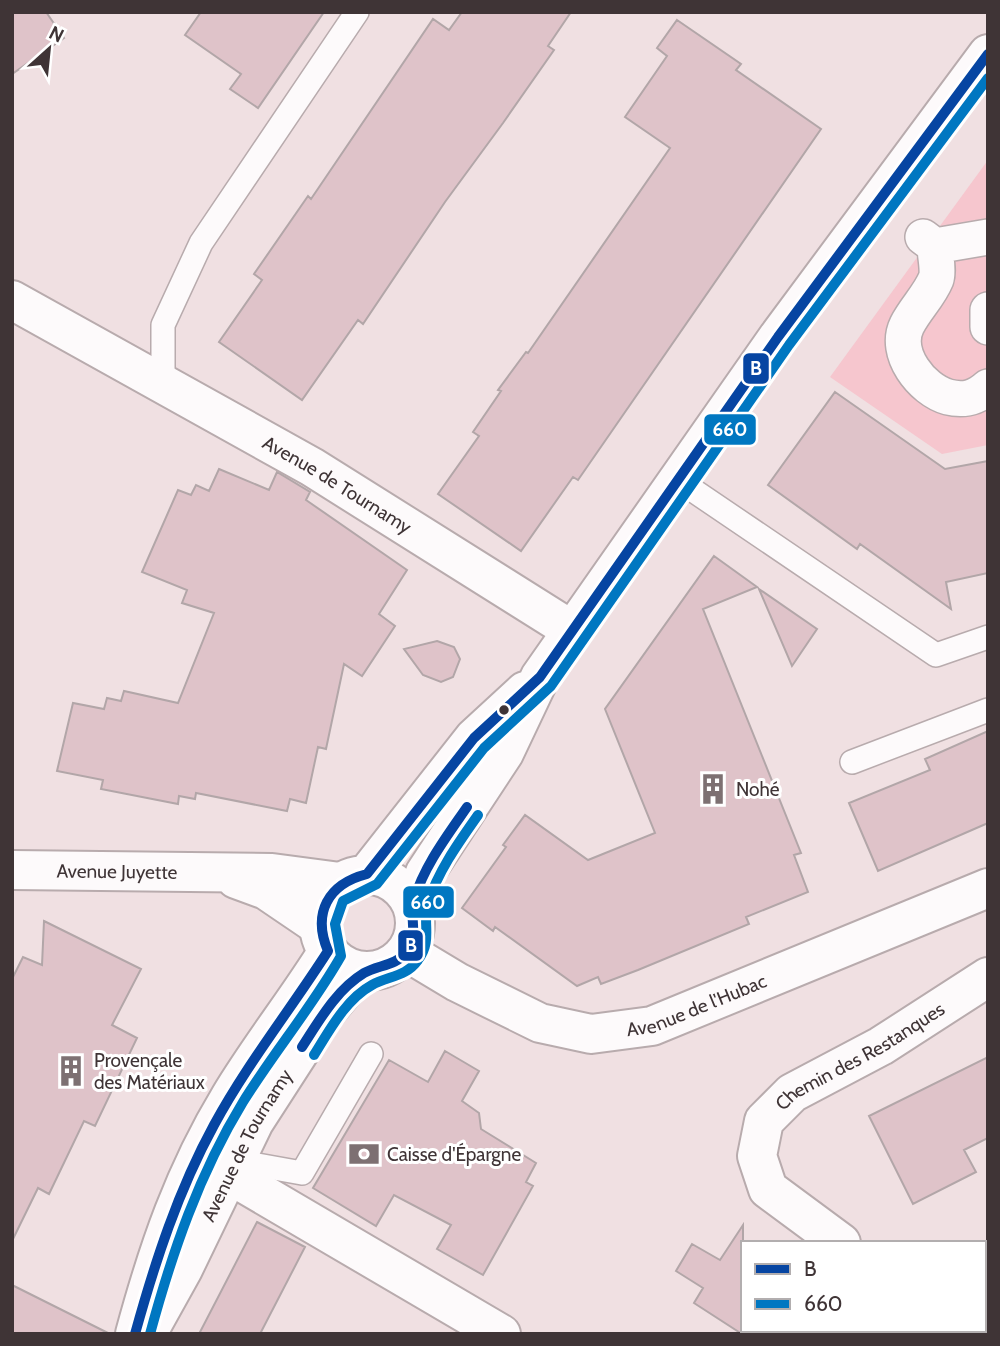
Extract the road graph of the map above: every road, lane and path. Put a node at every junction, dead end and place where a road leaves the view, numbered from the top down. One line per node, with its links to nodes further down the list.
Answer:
1 (357, 12): 7 (lane)
2 (988, 54): 9 (street)
3 (988, 237): 8 (street)
4 (12, 300): 7 (street, Avenue de Tournamy)
5 (988, 310): 6 (street)
6 (988, 327)
7 (163, 385): 10 (street, Avenue de Tournamy)
8 (988, 387)
9 (678, 481): 10 (street); 11 (lane)
10 (573, 631): 12 (street)
11 (988, 637)
12 (540, 677): 17 (street); 19 (street)
13 (988, 710): 14 (lane)
14 (852, 762)
15 (12, 870): 16 (street, Avenue Juyette)
16 (222, 873): 17 (street, Avenue Juyette); 20 (street, Avenue Juyette)
17 (354, 878): 19 (street); 20 (street)
18 (988, 888): 21 (street, Avenue de l'Hubac)
19 (413, 905): 21 (street)
20 (323, 939): 22 (street); 25 (street, Avenue de Tournamy)
21 (407, 952): 22 (street)
22 (367, 971): 25 (street, Avenue de Tournamy)
23 (988, 977): 26 (street, Chemin des Restanques)
24 (371, 1054): 25 (lane)
25 (220, 1164): 27 (street, Avenue de Tournamy); 28 (street, Avenue de Tournamy); 29 (street)
26 (838, 1241)
27 (135, 1334)
28 (147, 1334)
29 (501, 1334)

